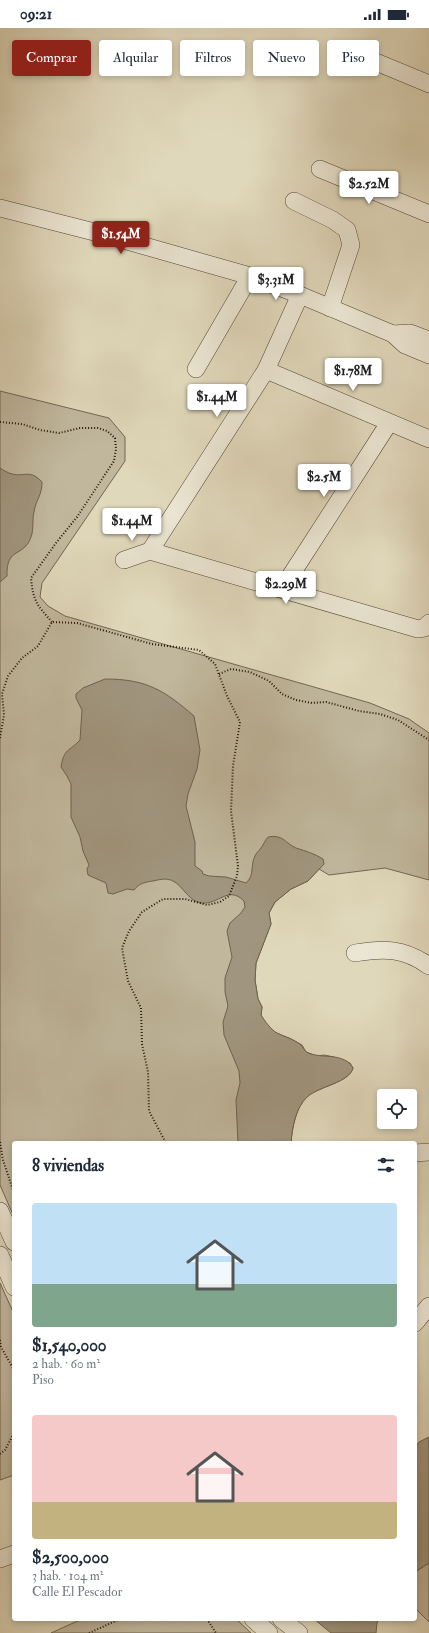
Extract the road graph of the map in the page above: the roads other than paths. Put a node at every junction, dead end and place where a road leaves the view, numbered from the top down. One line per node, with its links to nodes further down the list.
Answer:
1 (379, 63): 2 (street)
2 (429, 84)
3 (320, 169): 6 (street)
4 (294, 201): 9 (street)
5 (0, 208): 7 (street)
6 (429, 214)
7 (250, 276): 8 (street); 13 (street)
8 (300, 295): 9 (street); 14 (street)
9 (330, 308): 10 (street)
10 (393, 334): 11 (street); 12 (street)
11 (429, 340)
12 (429, 355)
13 (196, 369)
14 (266, 370): 15 (street); 17 (street)
15 (389, 423): 16 (street); 19 (street)
16 (429, 439)
17 (150, 551): 18 (street); 19 (street)
18 (124, 560)
19 (282, 589): 20 (street)
20 (429, 623)
21 (355, 953): 22 (street)
22 (429, 966)
23 (429, 1152): 24 (street)
24 (417, 1153)
25 (0, 1211): 26 (street)
26 (12, 1238)
27 (0, 1255): 28 (street)
28 (12, 1282)
29 (429, 1306): 30 (street)
30 (417, 1321)
31 (12, 1555): 32 (street)
32 (0, 1559)
33 (255, 1621): 35 (street)
34 (284, 1621): 36 (street)
35 (269, 1633)
36 (299, 1633)

